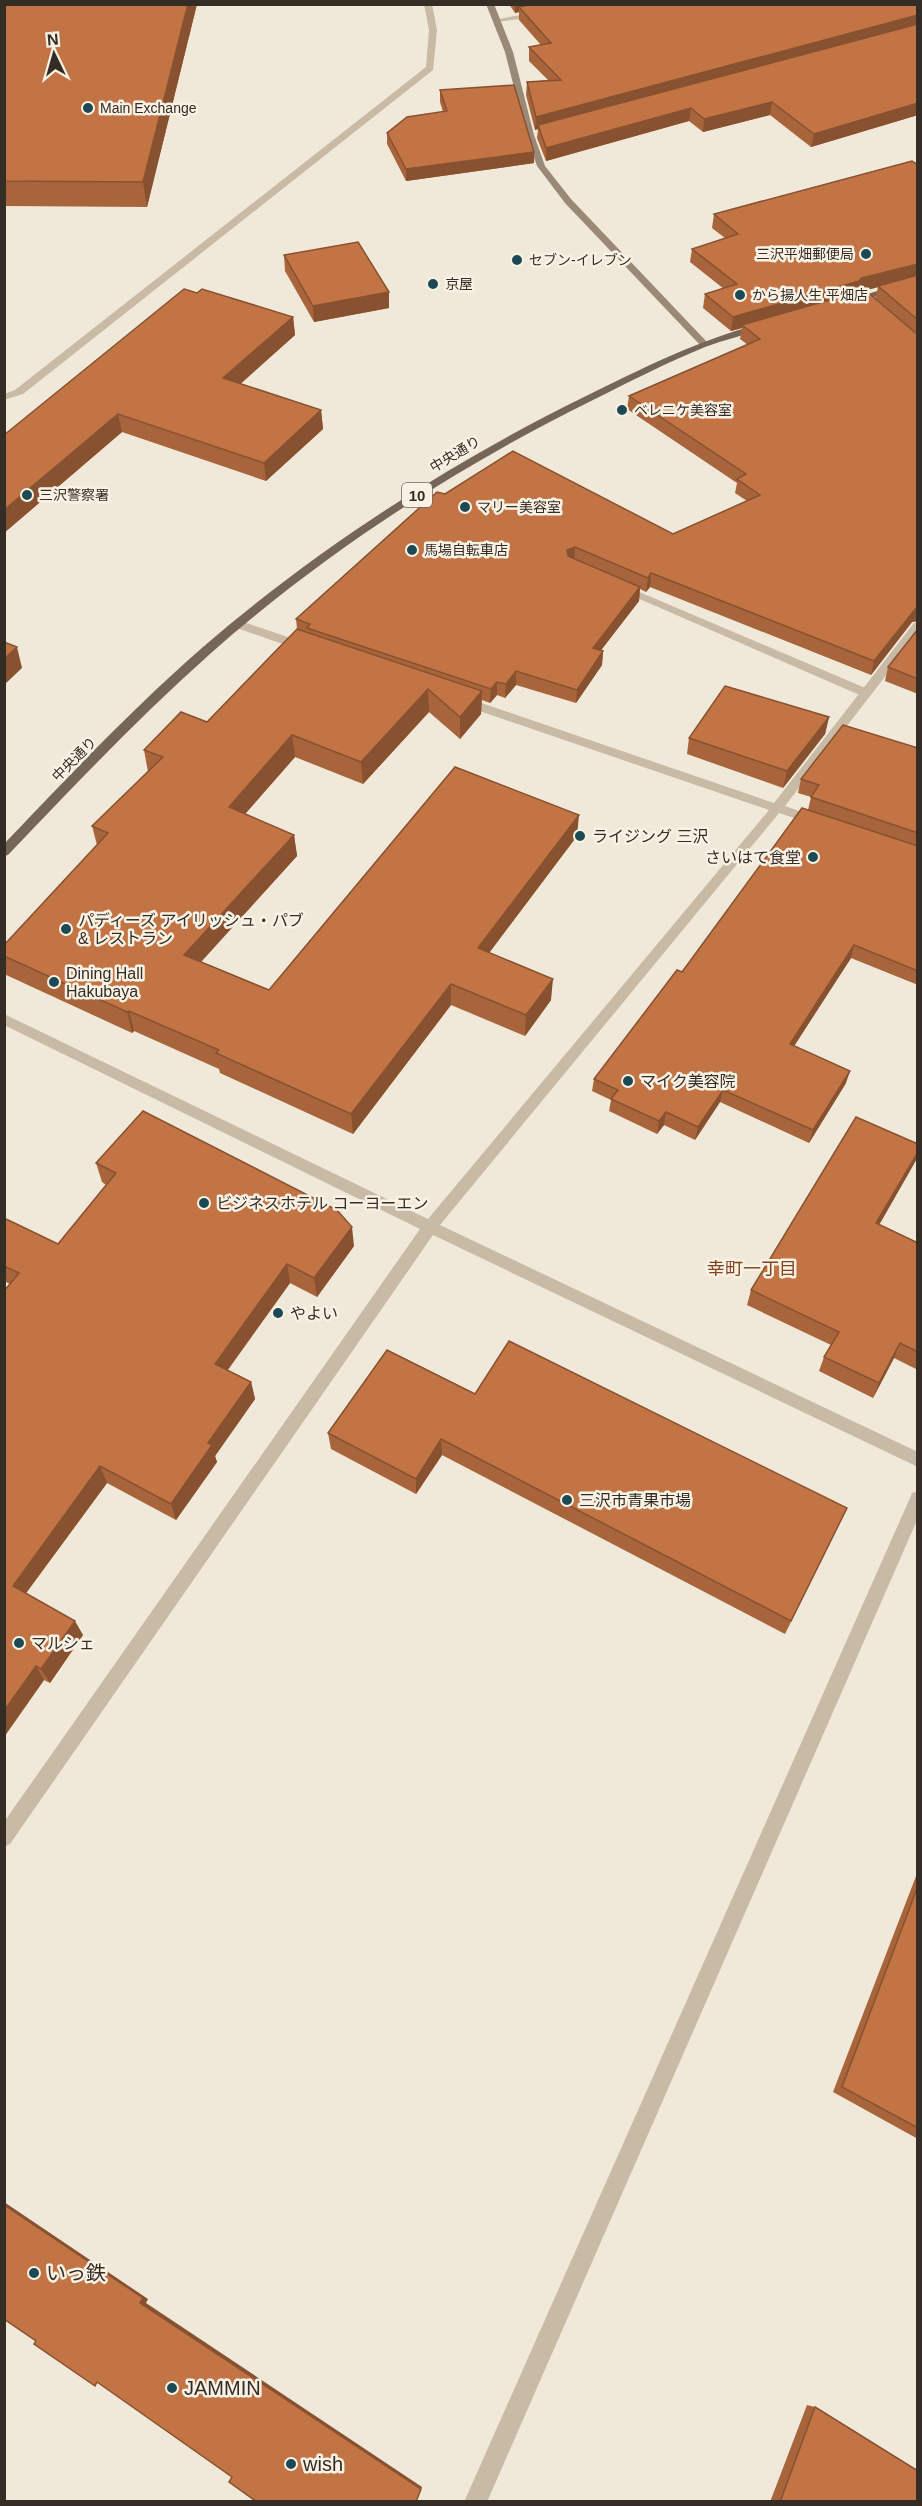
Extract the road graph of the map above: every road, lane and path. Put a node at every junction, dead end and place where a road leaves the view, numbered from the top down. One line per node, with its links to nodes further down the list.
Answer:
1 (428, 4): 11 (street)
2 (490, 4): 4 (street)
3 (549, 13): 4 (street)
4 (497, 20): 6 (street)
5 (542, 132): 6 (street)
6 (530, 135): 10 (street)
7 (918, 282): 8 (main road)
8 (844, 302)
9 (771, 324): 10 (main road, 中央通り / 10)
10 (704, 344): 13 (main road, 中央通り / 10)
11 (4, 397)
12 (616, 585): 16 (street)
13 (238, 624): 15 (street); 20 (main road, 中央通り / 10)
14 (918, 626): 16 (street)
15 (316, 651)
16 (866, 693): 18 (street)
17 (451, 697): 18 (street)
18 (777, 808): 19 (street); 22 (street)
19 (831, 826)
20 (4, 852)
21 (4, 1019): 22 (street)
22 (430, 1227): 23 (street); 25 (street)
23 (918, 1460)
24 (918, 1498): 26 (street)
25 (4, 1838)
26 (475, 2502)

